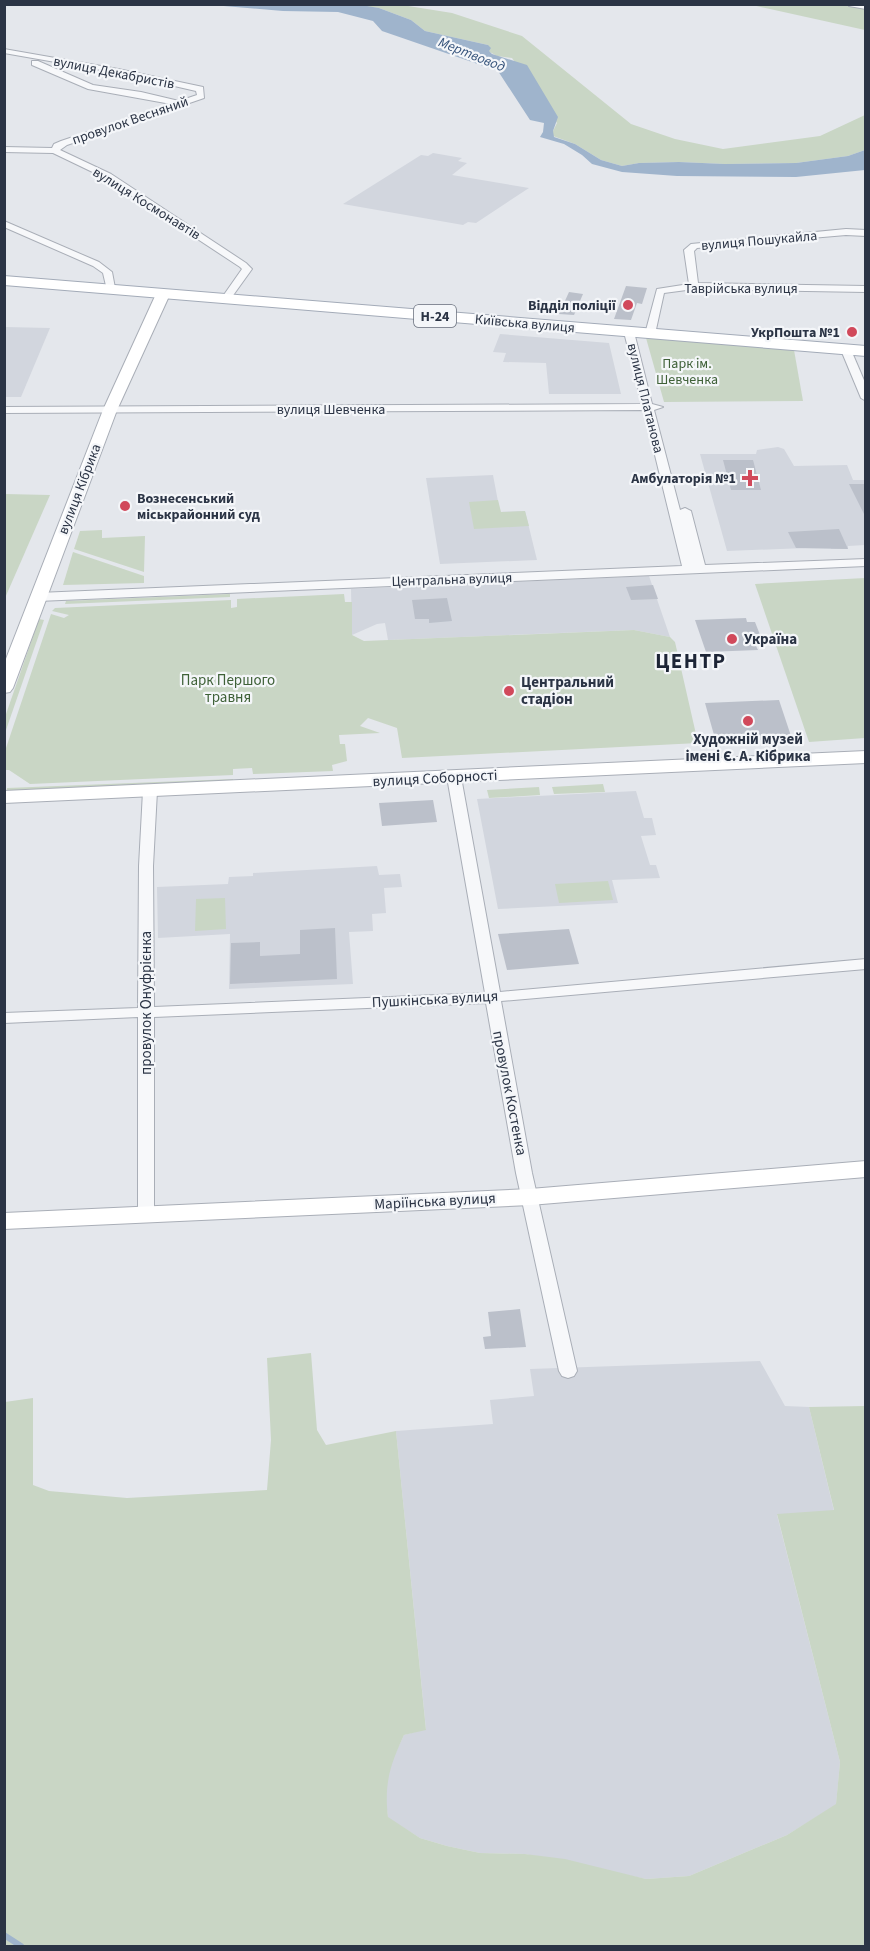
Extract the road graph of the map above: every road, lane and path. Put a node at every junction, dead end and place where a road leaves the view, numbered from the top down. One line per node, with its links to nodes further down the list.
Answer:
1 (852, 4): 2 (street)
2 (866, 8)
3 (4, 51): 4 (street, вулиця Декабристів)
4 (28, 57): 5 (street, вулиця Декабристів); 6 (street, вулиця Декабристів)
5 (200, 88): 6 (street, провулок Весняний)
6 (179, 103): 8 (street, провулок Весняний)
7 (4, 149): 8 (street, вулиця Космонавтів)
8 (56, 151): 16 (street, вулиця Космонавтів)
9 (4, 224): 13 (street)
10 (866, 233): 12 (street, вулиця Пошукайла)
11 (4, 280): 13 (main road, Київська вулиця / Н-24)
12 (694, 286): 14 (street, Таврійська вулиця); 17 (street, Таврійська вулиця)
13 (110, 288): 15 (main road, Київська вулиця / Н-24)
14 (866, 289)
15 (163, 294): 16 (main road, Київська вулиця / Н-24); 23 (main road, вулиця Кібрика)
16 (226, 299): 17 (main road, Київська вулиця / Н-24)
17 (639, 333): 18 (main road, Київська вулиця / Н-24); 21 (street, вулиця Платанова)
18 (846, 350): 19 (main road, Київська вулиця / Н-24); 20 (street)
19 (866, 351)
20 (866, 398)
21 (653, 407): 23 (street, вулиця Шевченка); 25 (street, вулиця Платанова)
22 (4, 410): 23 (street, вулиця Шевченка)
23 (110, 410): 26 (main road, вулиця Кібрика)
24 (866, 562): 25 (street, Центральна вулиця)
25 (695, 569): 26 (street, Центральна вулиця)
26 (38, 597): 27 (main road, вулиця Кібрика)
27 (4, 688)
28 (866, 757): 29 (main road, вулиця Соборності)
29 (454, 777): 30 (main road, вулиця Соборності); 33 (street, провулок Костенка)
30 (150, 791): 31 (main road, вулиця Соборності); 34 (street, провулок Онуфрієнка)
31 (4, 797)
32 (866, 963): 33 (street, Пушкінська вулиця)
33 (492, 996): 34 (street, Пушкінська вулиця); 37 (street, провулок Костенка)
34 (146, 1012): 35 (street, Пушкінська вулиця); 38 (street, провулок Онуфрієнка)
35 (4, 1018)
36 (866, 1169): 37 (main road, Маріїнська вулиця)
37 (530, 1197): 38 (main road, Маріїнська вулиця); 40 (street, провулок Костенка)
38 (146, 1215): 39 (main road, Маріїнська вулиця)
39 (4, 1221)
40 (568, 1371)

